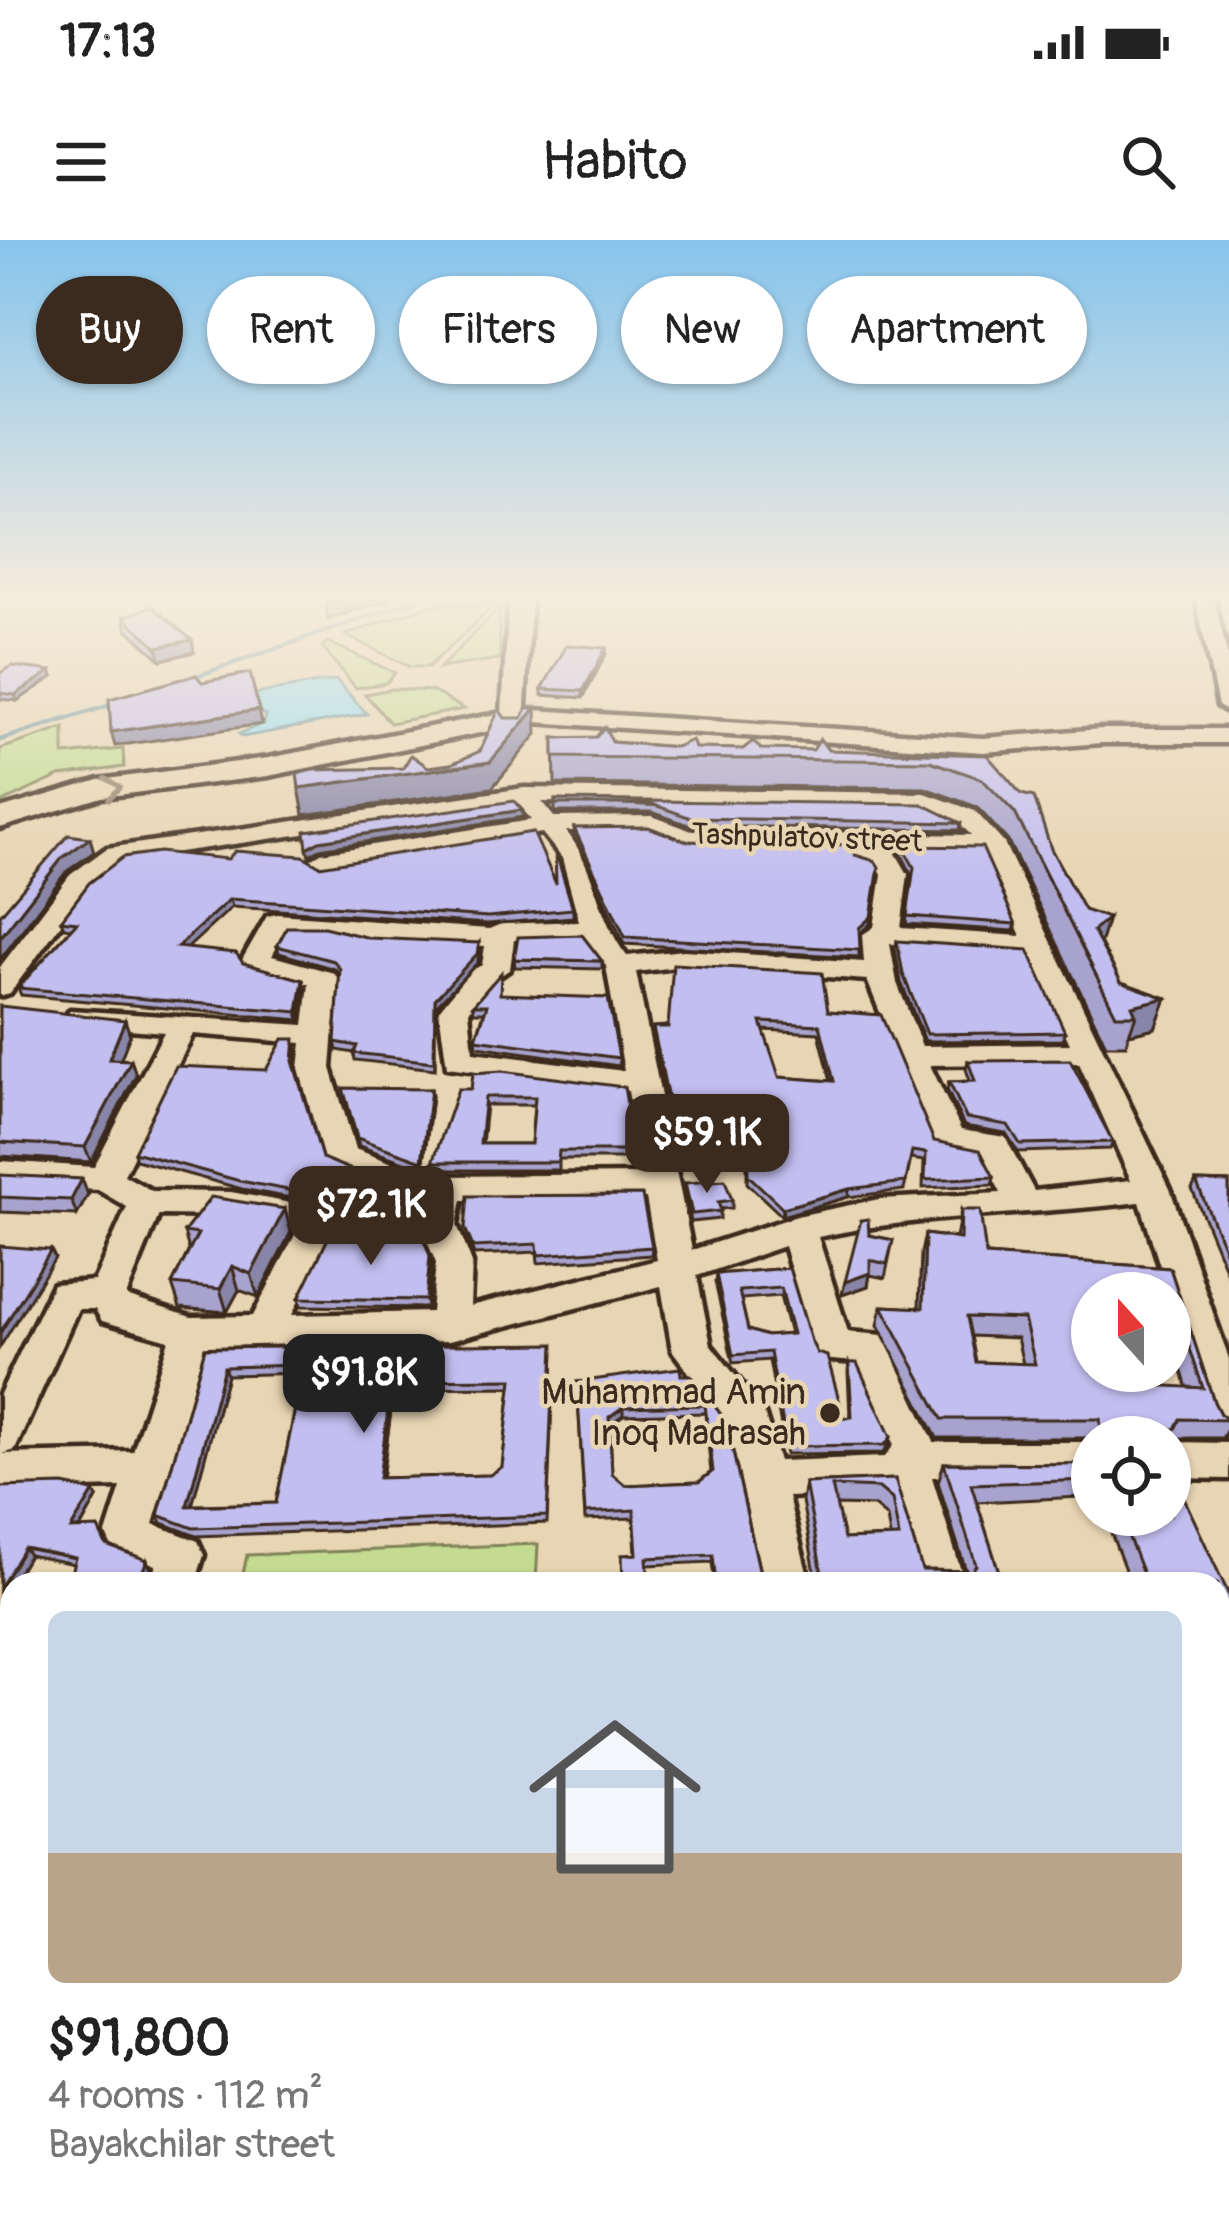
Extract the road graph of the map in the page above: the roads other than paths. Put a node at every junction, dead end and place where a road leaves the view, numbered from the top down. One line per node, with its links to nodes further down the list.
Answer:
1 (519, 692): 3 (main road)
2 (1228, 733): 3 (street)
3 (518, 755): 4 (main road, one-way to 3); 5 (street); 6 (street); 8 (street)
4 (0, 819)
5 (293, 824): 9 (street); 16 (street)
6 (551, 824): 7 (street, Tashpulatov street); 9 (street, Tashpulatov street); 10 (street)
7 (866, 842): 8 (street, Tashpulatov street); 11 (street)
8 (992, 842): 13 (street)
9 (329, 891): 12 (street); 19 (street, Tashpulatov street)
10 (595, 929): 12 (street); 14 (street)
11 (886, 936): 13 (street); 15 (street)
12 (500, 938): 22 (street)
13 (1040, 945): 20 (street)
14 (620, 964): 15 (street); 22 (street)
15 (878, 972): 21 (street)
16 (0, 987)
17 (23, 1010): 18 (street)
18 (181, 1028): 19 (street); 24 (street)
19 (318, 1035): 25 (street)
20 (1092, 1053): 21 (street); 27 (street)
21 (915, 1056): 29 (street)
22 (642, 1083): 26 (street)
23 (0, 1173): 24 (street)
24 (105, 1180): 28 (street)
25 (431, 1186): 26 (street); 30 (street); 32 (street)
26 (660, 1186): 34 (street)
27 (1153, 1189): 29 (street); 39 (street)
28 (146, 1203): 31 (street); 35 (street)
29 (1024, 1204): 33 (street)
30 (401, 1220): 31 (street); 32 (street)
31 (321, 1221): 38 (street)
32 (439, 1226): 36 (street)
33 (797, 1228): 34 (street); 44 (street)
34 (676, 1270): 36 (street); 47 (street)
35 (107, 1296): 37 (street); 40 (street)
36 (449, 1326): 38 (street)
37 (191, 1332): 38 (street); 45 (street)
38 (266, 1332)
39 (1228, 1414)
40 (4, 1422)
41 (1191, 1460): 43 (street)
42 (1071, 1461): 44 (street)
43 (1229, 1461)
44 (915, 1467): 47 (street); 50 (street)
45 (147, 1468): 46 (street); 48 (street)
46 (0, 1472)
47 (762, 1480): 49 (street)
48 (176, 1572)
49 (785, 1572)
50 (939, 1572)

